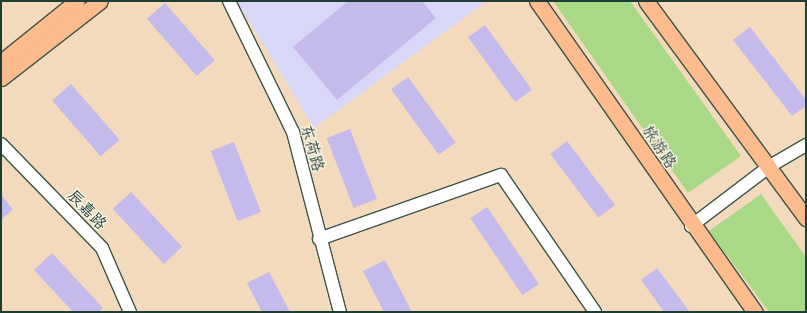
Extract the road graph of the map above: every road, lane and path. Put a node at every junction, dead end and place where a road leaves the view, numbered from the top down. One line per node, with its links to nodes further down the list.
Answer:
1 (77, 1): 6 (main road)
2 (100, 1): 7 (main road)
3 (229, 1): 13 (street, 东荷路)
4 (538, 1): 12 (main road, 旅游路)
5 (646, 1): 10 (main road)
6 (1, 62)
7 (1, 78)
8 (1, 144): 14 (street, 辰嘉路)
9 (806, 145): 10 (street)
10 (770, 166): 11 (main road); 12 (street)
11 (806, 218)
12 (691, 226): 17 (main road, 旅游路)
13 (319, 239): 15 (street, 东荷路); 16 (street)
14 (130, 312)
15 (340, 312)
16 (595, 312)
17 (755, 312)

